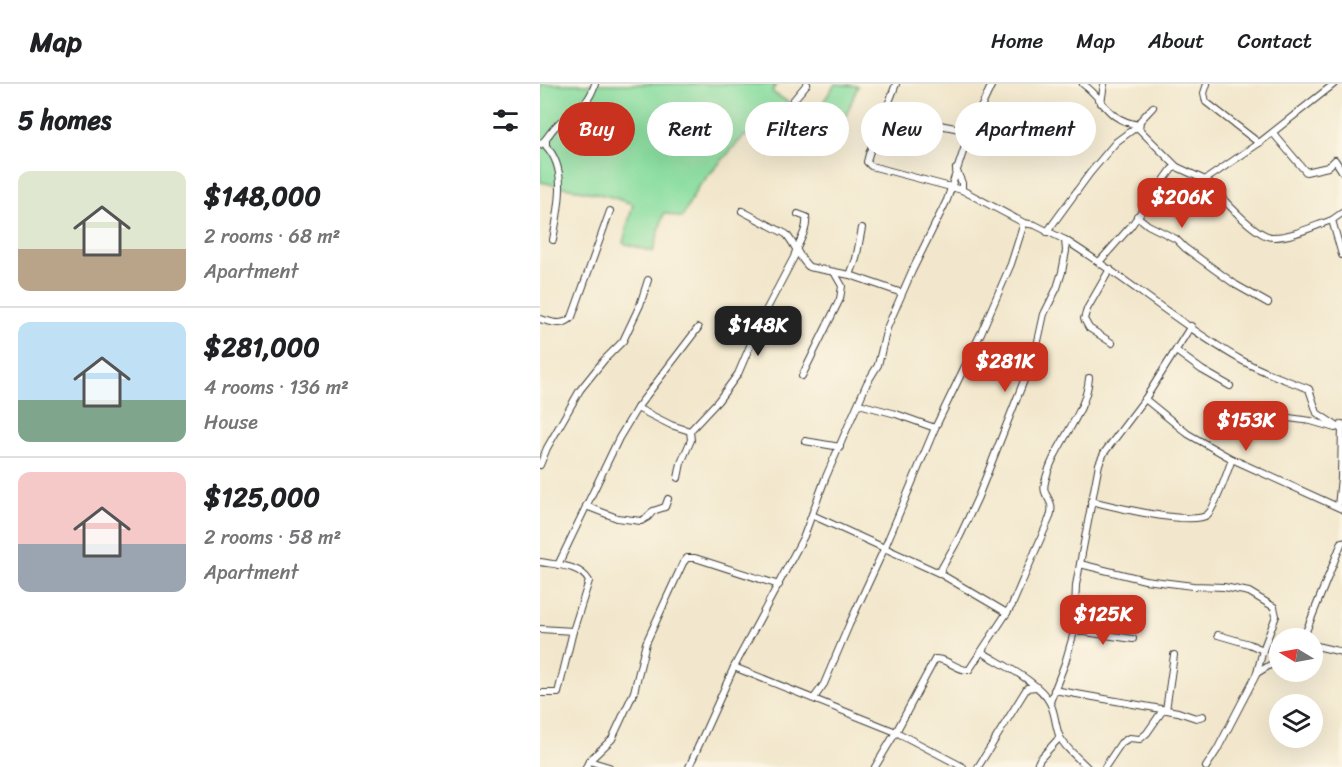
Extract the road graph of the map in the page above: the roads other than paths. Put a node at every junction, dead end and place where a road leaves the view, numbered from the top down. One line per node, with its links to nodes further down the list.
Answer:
1 (595, 84): 16 (street)
2 (807, 84): 9 (street)
3 (896, 84): 10 (street)
4 (992, 84): 11 (street)
5 (1083, 84): 12 (street)
6 (1104, 84): 12 (street)
7 (1207, 84): 17 (street)
8 (1334, 84): 15 (street)
9 (792, 102)
10 (889, 102)
11 (984, 102)
12 (1101, 104): 14 (street)
13 (1153, 106): 14 (street)
14 (1139, 125): 20 (street); 34 (street)
15 (1273, 133): 17 (street); 22 (street)
16 (543, 143): 35 (street)
17 (1259, 143): 23 (street)
18 (868, 156): 24 (street)
19 (961, 156): 21 (street)
20 (1177, 167): 23 (street); 30 (street)
21 (956, 169): 24 (street); 25 (street)
22 (1342, 171)
23 (1205, 180): 31 (street)
24 (951, 188): 25 (street); 44 (street)
25 (962, 190): 32 (street)
26 (610, 211): 46 (street)
27 (742, 211): 37 (street)
28 (1342, 213): 31 (street)
29 (798, 214): 37 (street)
30 (1137, 216): 39 (street); 45 (street)
31 (1332, 220): 38 (street)
32 (1023, 223): 34 (street); 59 (street)
33 (862, 228): 42 (street)
34 (1047, 232): 36 (street)
35 (554, 240)
36 (1065, 240): 39 (street); 77 (street)
37 (796, 248): 41 (street); 61 (street)
38 (1342, 255)
39 (1100, 261): 40 (street)
40 (1110, 269): 47 (street); 49 (street)
41 (834, 272): 42 (street); 51 (street)
42 (850, 275): 44 (street)
43 (648, 280): 65 (street)
44 (902, 293): 55 (street)
45 (1268, 303)
46 (540, 319)
47 (1191, 326): 50 (street); 60 (street)
48 (698, 328): 56 (street)
49 (1112, 343)
50 (1176, 351): 53 (street); 54 (street)
51 (802, 376)
52 (1089, 378): 79 (street)
53 (1230, 386)
54 (1145, 399): 64 (street); 68 (street)
55 (858, 404): 59 (street); 63 (street)
56 (637, 408): 61 (street); 69 (street)
57 (1274, 416): 60 (street)
58 (1342, 424): 60 (street)
59 (934, 428): 73 (street)
60 (1341, 429): 70 (street)
61 (690, 431): 66 (street)
62 (805, 441): 63 (street)
63 (840, 447): 71 (street)
64 (1232, 459): 68 (street); 70 (street)
65 (540, 465)
66 (678, 478)
67 (668, 499): 69 (street)
68 (1091, 501): 75 (street)
69 (586, 506): 76 (street)
70 (1340, 508)
71 (812, 515): 73 (street); 78 (street)
72 (1342, 542): 81 (street)
73 (885, 547): 77 (street); 97 (street)
74 (540, 562): 76 (street)
75 (1080, 564): 83 (street); 87 (street)
76 (558, 565): 82 (street)
77 (939, 573): 79 (street)
78 (779, 585): 92 (street); 103 (street)
79 (1007, 613): 88 (street)
80 (540, 628): 82 (street)
81 (1307, 628)
82 (573, 632): 96 (street)
83 (1074, 632): 85 (street); 95 (street)
84 (1218, 635): 87 (street)
85 (1133, 639)
86 (1323, 648): 89 (street)
87 (1263, 650): 93 (street)
88 (982, 652): 94 (street); 101 (street)
89 (1342, 652)
90 (1174, 655): 99 (street)
91 (1269, 666): 93 (street)
92 (734, 667): 97 (street); 105 (street)
93 (1257, 673): 112 (street)
94 (1037, 687): 98 (street); 108 (street)
95 (1054, 690): 98 (street); 99 (street)
96 (540, 693)
97 (814, 698): 101 (street)
98 (1050, 702): 102 (street)
99 (1164, 710): 100 (street); 111 (street)
100 (1203, 716)
101 (896, 732): 106 (street); 107 (street)
102 (1060, 737): 109 (street); 110 (street)
103 (587, 764): 104 (street)
104 (609, 767)
105 (689, 767)
106 (874, 767)
107 (963, 767)
108 (978, 767)
109 (1035, 767)
110 (1087, 767)
111 (1105, 767)
112 (1206, 767)

